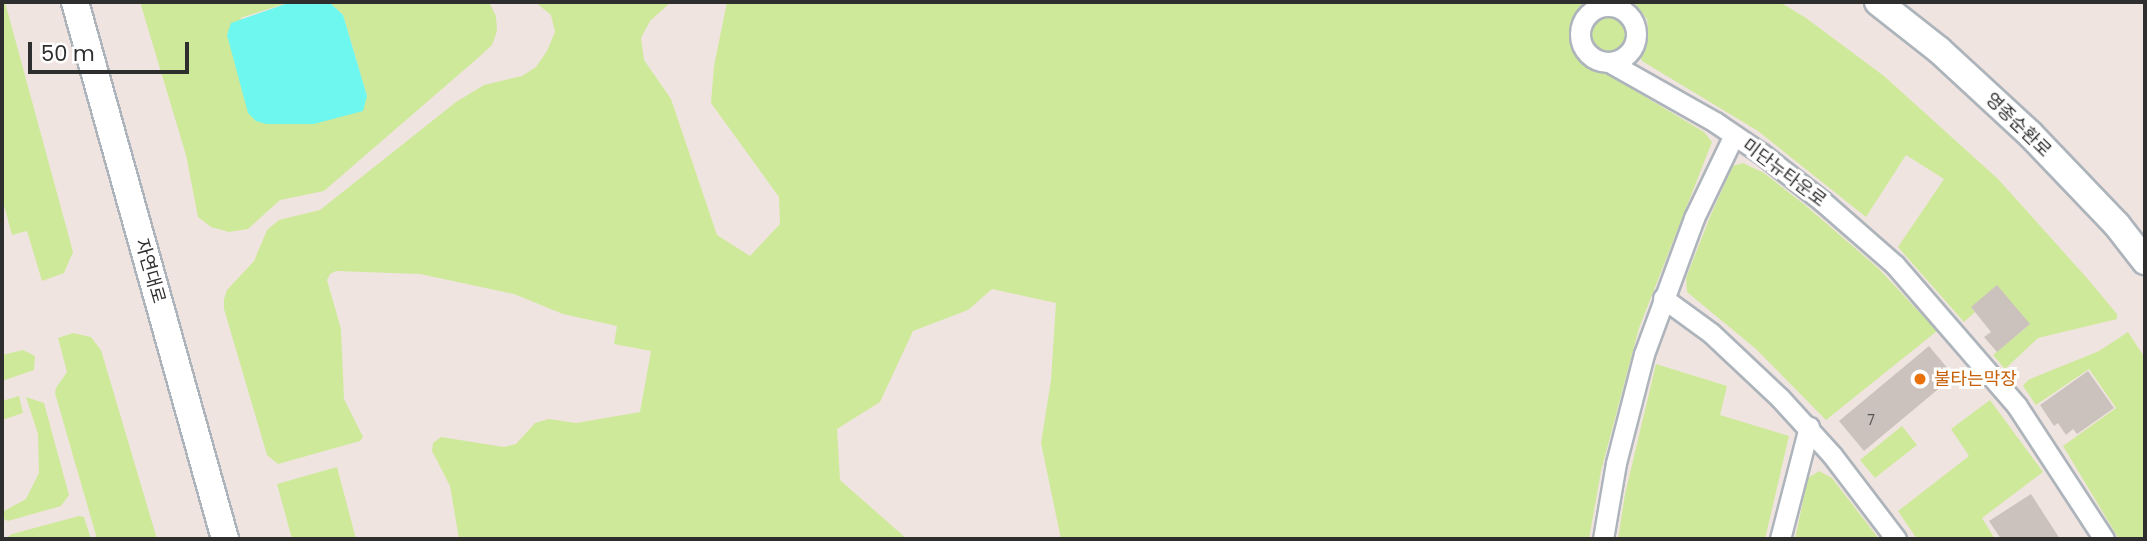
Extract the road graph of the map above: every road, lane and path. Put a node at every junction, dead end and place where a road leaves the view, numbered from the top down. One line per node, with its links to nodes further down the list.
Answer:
1 (75, 2): 8 (main road, 자연대로)
2 (1878, 2): 5 (main road, 영종순환로)
3 (1609, 62): 4 (street)
4 (1734, 135): 6 (street, 미단뉴타운로); 12 (street, 미단뉴타운로)
5 (2145, 261)
6 (1663, 298): 7 (street); 9 (street, 미단뉴타운로)
7 (1809, 427): 10 (street); 11 (street)
8 (225, 539)
9 (1603, 539)
10 (1780, 539)
11 (1896, 539)
12 (2104, 539)

